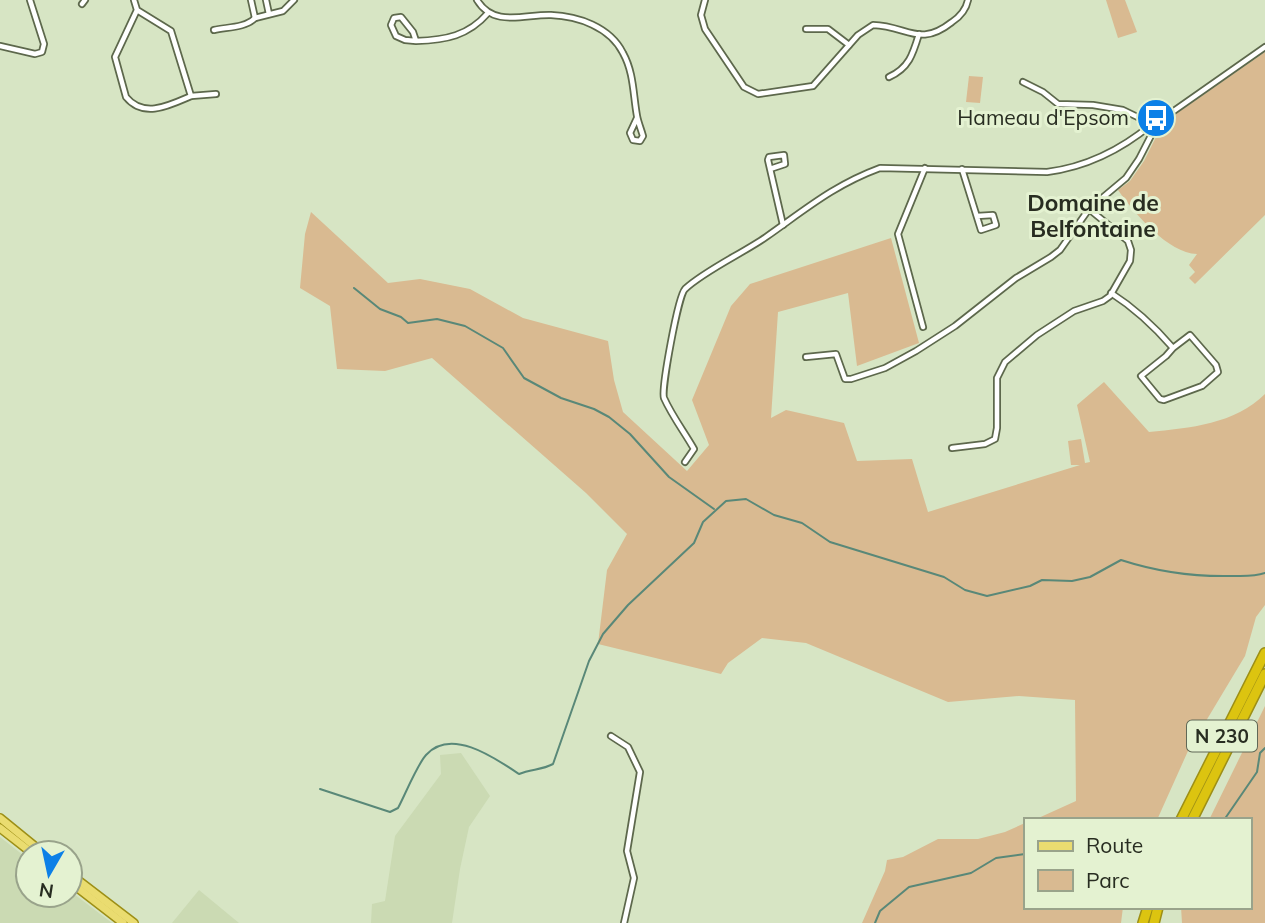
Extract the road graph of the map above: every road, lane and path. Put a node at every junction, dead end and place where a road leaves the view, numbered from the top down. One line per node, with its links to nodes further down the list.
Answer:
1 (30, 0): 18 (street)
2 (134, 0): 9 (street)
3 (251, 0): 12 (street)
4 (266, 0): 11 (street)
5 (294, 0): 11 (street)
6 (477, 0): 10 (street)
7 (705, 0): 17 (street)
8 (968, 0): 15 (street)
9 (137, 10): 23 (street); 23 (street)
10 (488, 13): 16 (street); 24 (street)
11 (269, 14): 12 (street)
12 (255, 18): 14 (street)
13 (806, 29): 17 (street)
14 (214, 30)
15 (919, 34): 17 (street); 20 (street)
16 (416, 41): 16 (street)
17 (849, 45)
18 (0, 46)
19 (1265, 47): 25 (street)
20 (889, 77)
21 (1023, 82): 25 (street)
22 (216, 94): 23 (street)
23 (191, 96)
24 (637, 118): 24 (street)
25 (1153, 125): 28 (street); 29 (street)
26 (925, 168): 28 (street); 31 (street); 33 (street)
27 (770, 169): 31 (street)
28 (962, 169): 30 (street)
29 (1089, 209): 32 (street); 35 (street)
30 (977, 216): 30 (street)
31 (783, 225): 37 (street)
32 (1111, 293): 34 (street); 36 (street)
33 (923, 327)
34 (1173, 348): 34 (street)
35 (806, 357)
36 (951, 449)
37 (685, 462)
38 (1265, 653): 42 (highway, N 230)
39 (1265, 674): 43 (highway, N 230)
40 (611, 736): 51 (street)
41 (0, 818): 46 (main road)
42 (1182, 818)
43 (1193, 818)
44 (0, 828): 45 (main road)
45 (14, 839)
46 (26, 839)
47 (84, 885): 50 (main road)
48 (84, 893): 49 (main road)
49 (123, 923)
50 (134, 923)
51 (624, 923)

